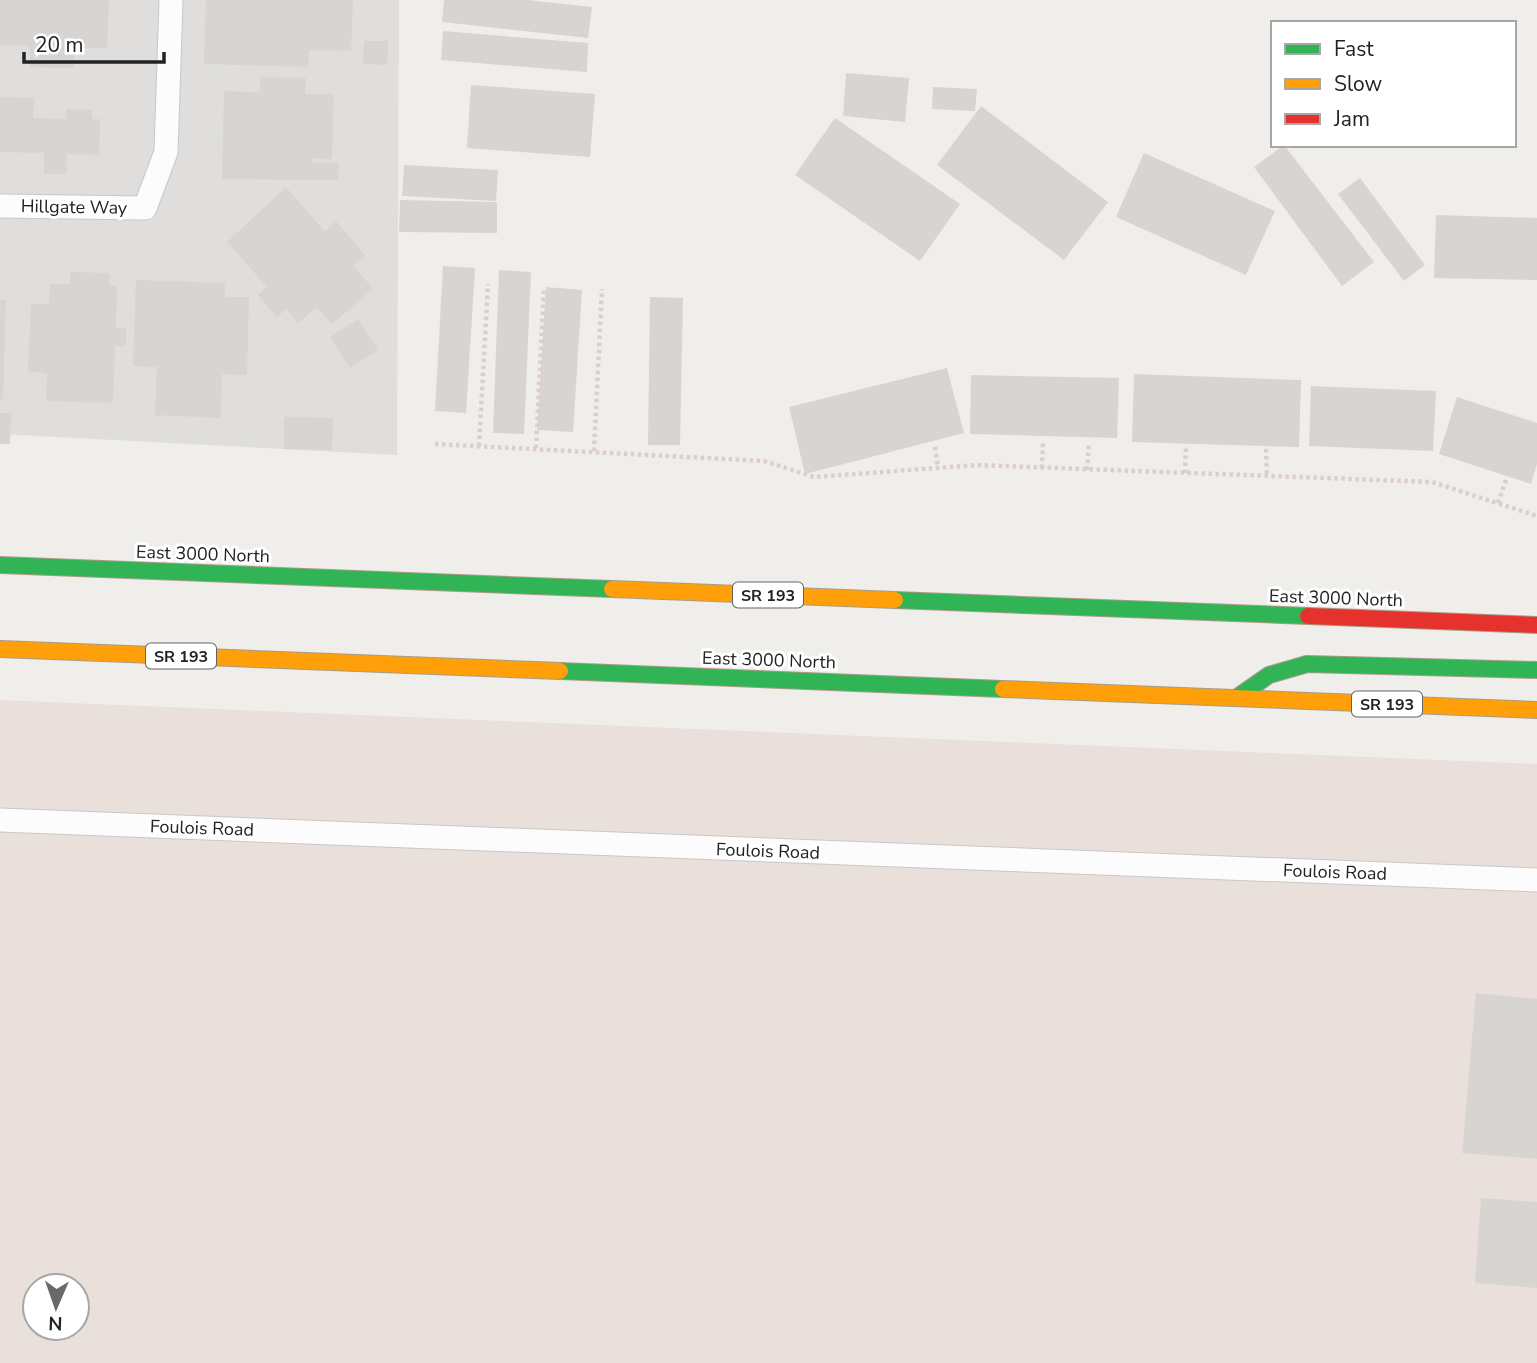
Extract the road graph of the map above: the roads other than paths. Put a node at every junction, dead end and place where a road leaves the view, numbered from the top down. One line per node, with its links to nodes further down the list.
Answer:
1 (171, 0): 2 (lane, Hillgate Way)
2 (0, 206)
3 (0, 565): 4 (main road, East 3000 North / SR 193)
4 (1537, 625)
5 (0, 649): 7 (main road, East 3000 North / SR 193)
6 (1537, 670): 7 (main road)
7 (1236, 698): 8 (main road, East 3000 North / SR 193)
8 (1537, 710)
9 (0, 820): 10 (lane, Foulois Road)
10 (1537, 880)

